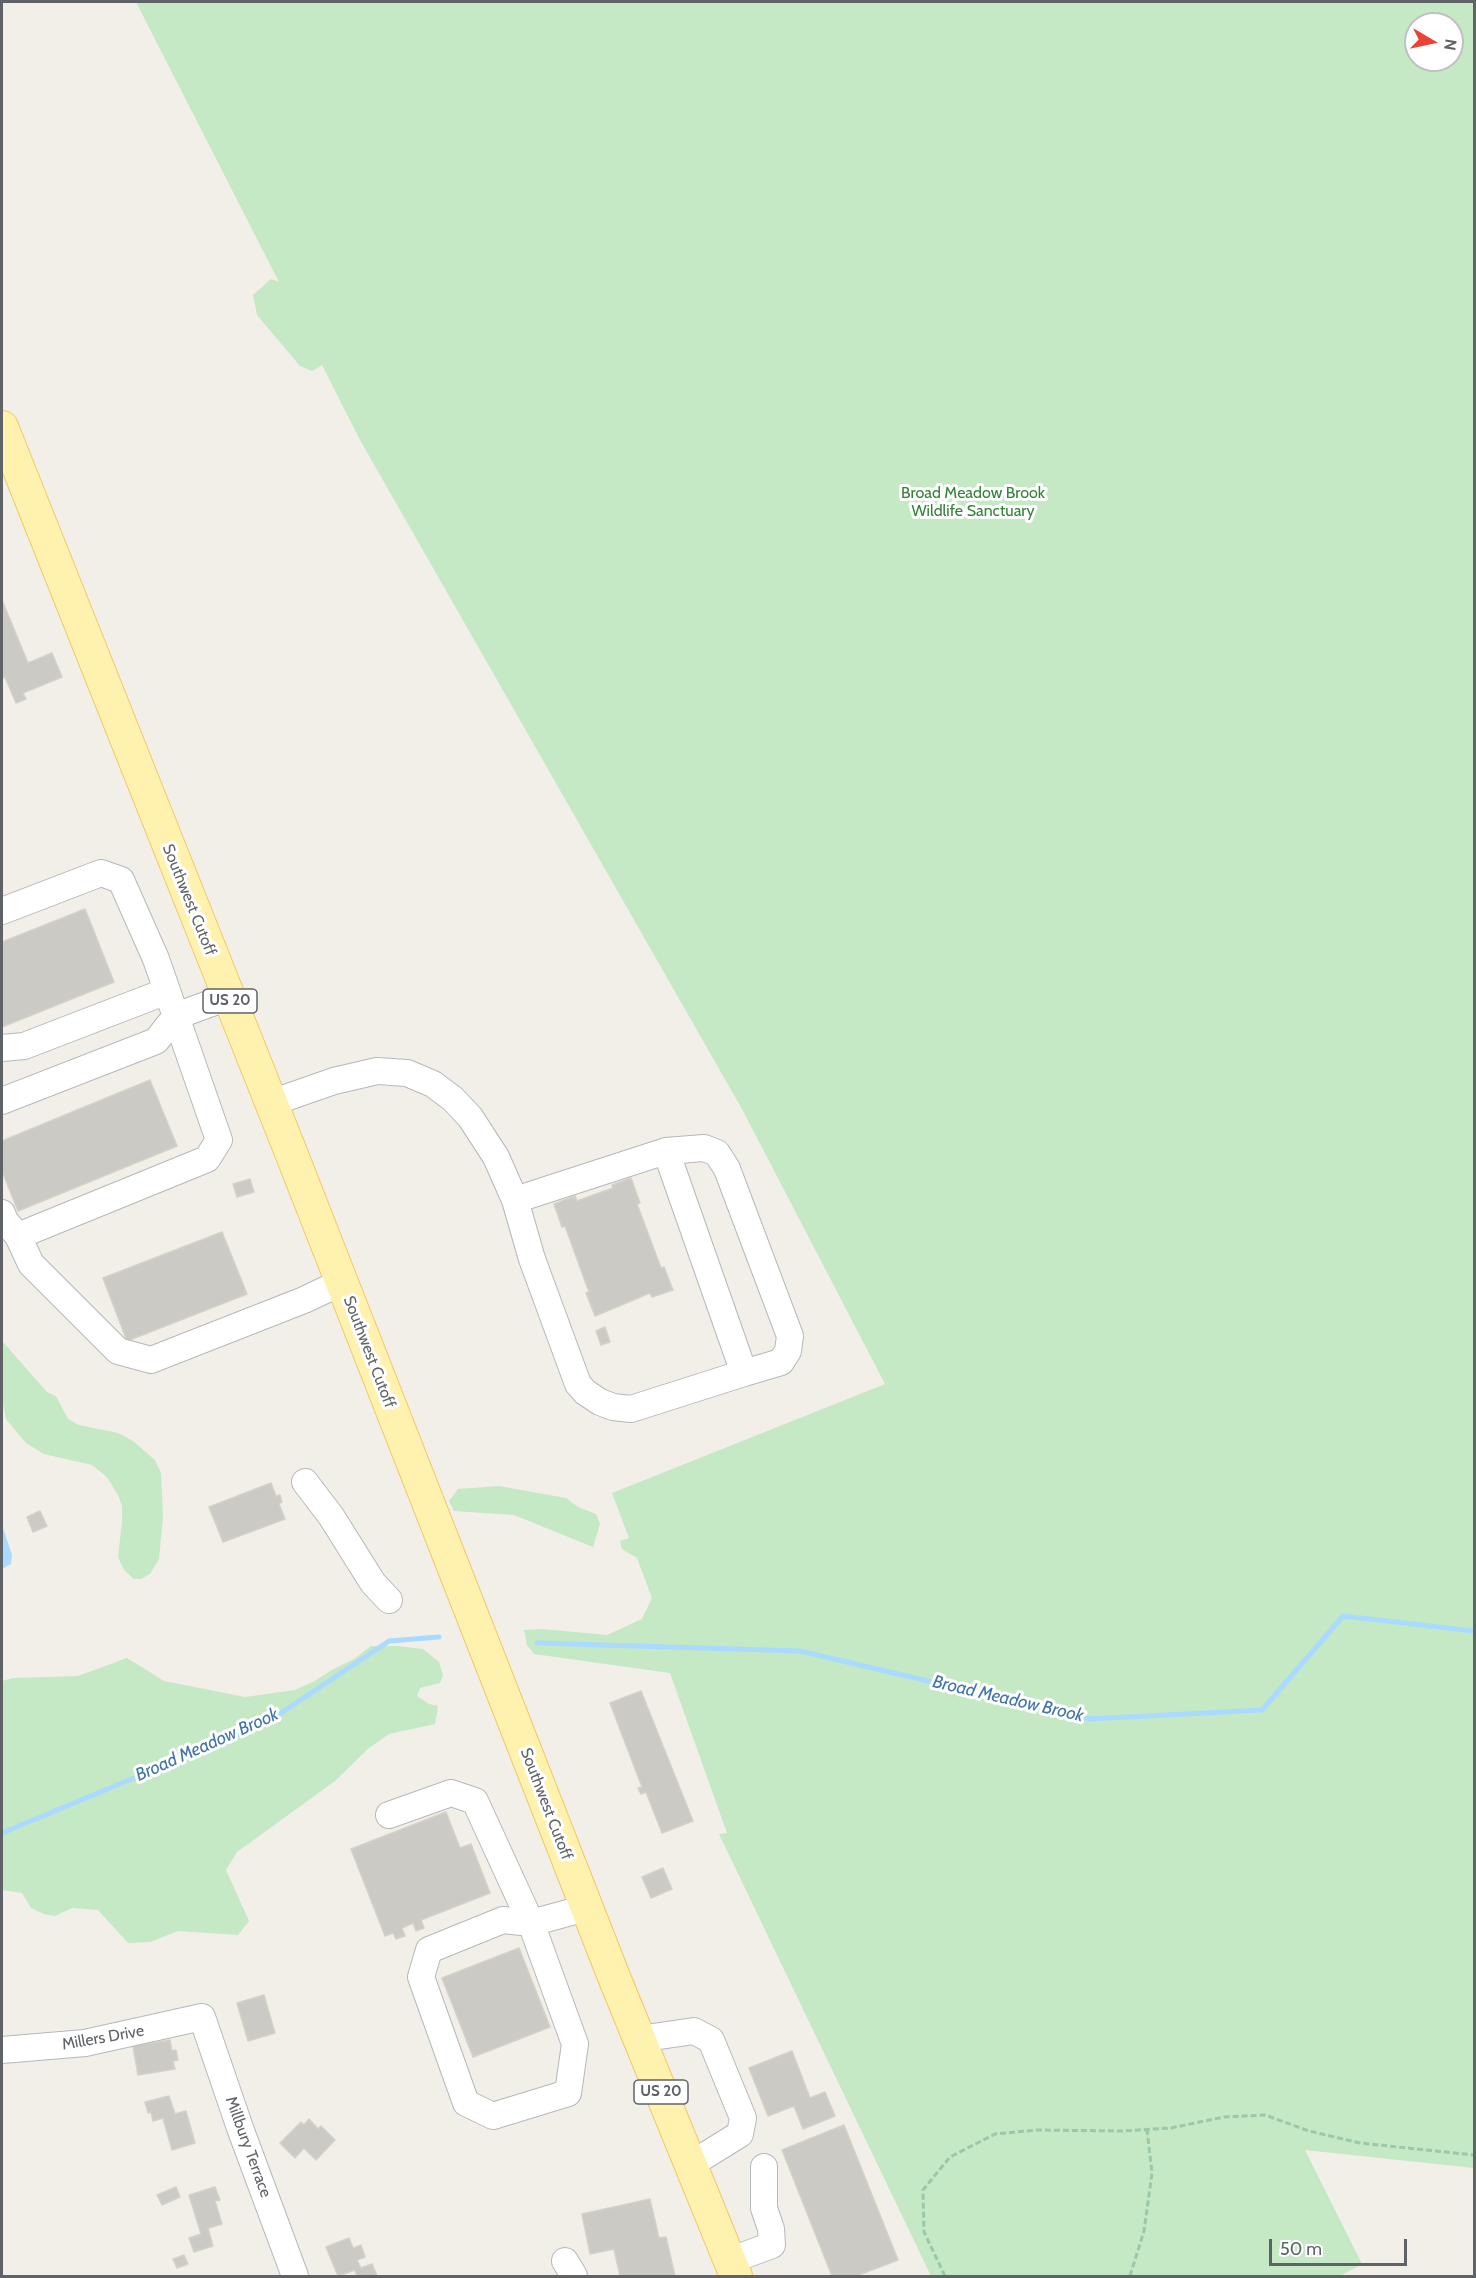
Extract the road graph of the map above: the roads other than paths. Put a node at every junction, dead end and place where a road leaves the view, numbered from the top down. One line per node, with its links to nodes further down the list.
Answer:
1 (2, 427): 4 (main road, Southwest Cutoff / US 20)
2 (2, 911): 3 (street)
3 (167, 991): 5 (street); 6 (street)
4 (228, 997): 5 (street); 8 (main road, Southwest Cutoff / US 20)
5 (176, 1016): 7 (street); 12 (street)
6 (2, 1048)
7 (2, 1101)
8 (271, 1103): 10 (street); 13 (main road, Southwest Cutoff / US 20)
9 (666, 1151): 10 (street); 14 (street); 14 (street)
10 (515, 1200): 14 (street)
11 (2, 1214): 12 (street)
12 (18, 1236): 13 (street)
13 (342, 1282): 18 (main road, Southwest Cutoff / US 20)
14 (744, 1372)
15 (305, 1482): 16 (street)
16 (389, 1600)
17 (389, 1815): 19 (street)
18 (586, 1908): 19 (street); 21 (main road, Southwest Cutoff / US 20)
19 (531, 1923): 19 (street)
20 (202, 2017): 22 (street, Millers Drive); 26 (street, Millbury Terrace)
21 (639, 2039): 23 (main road, Southwest Cutoff / US 20); 23 (street)
22 (2, 2050)
23 (690, 2164): 25 (main road, Southwest Cutoff / US 20)
24 (764, 2167): 25 (street)
25 (733, 2269)
26 (295, 2277)

